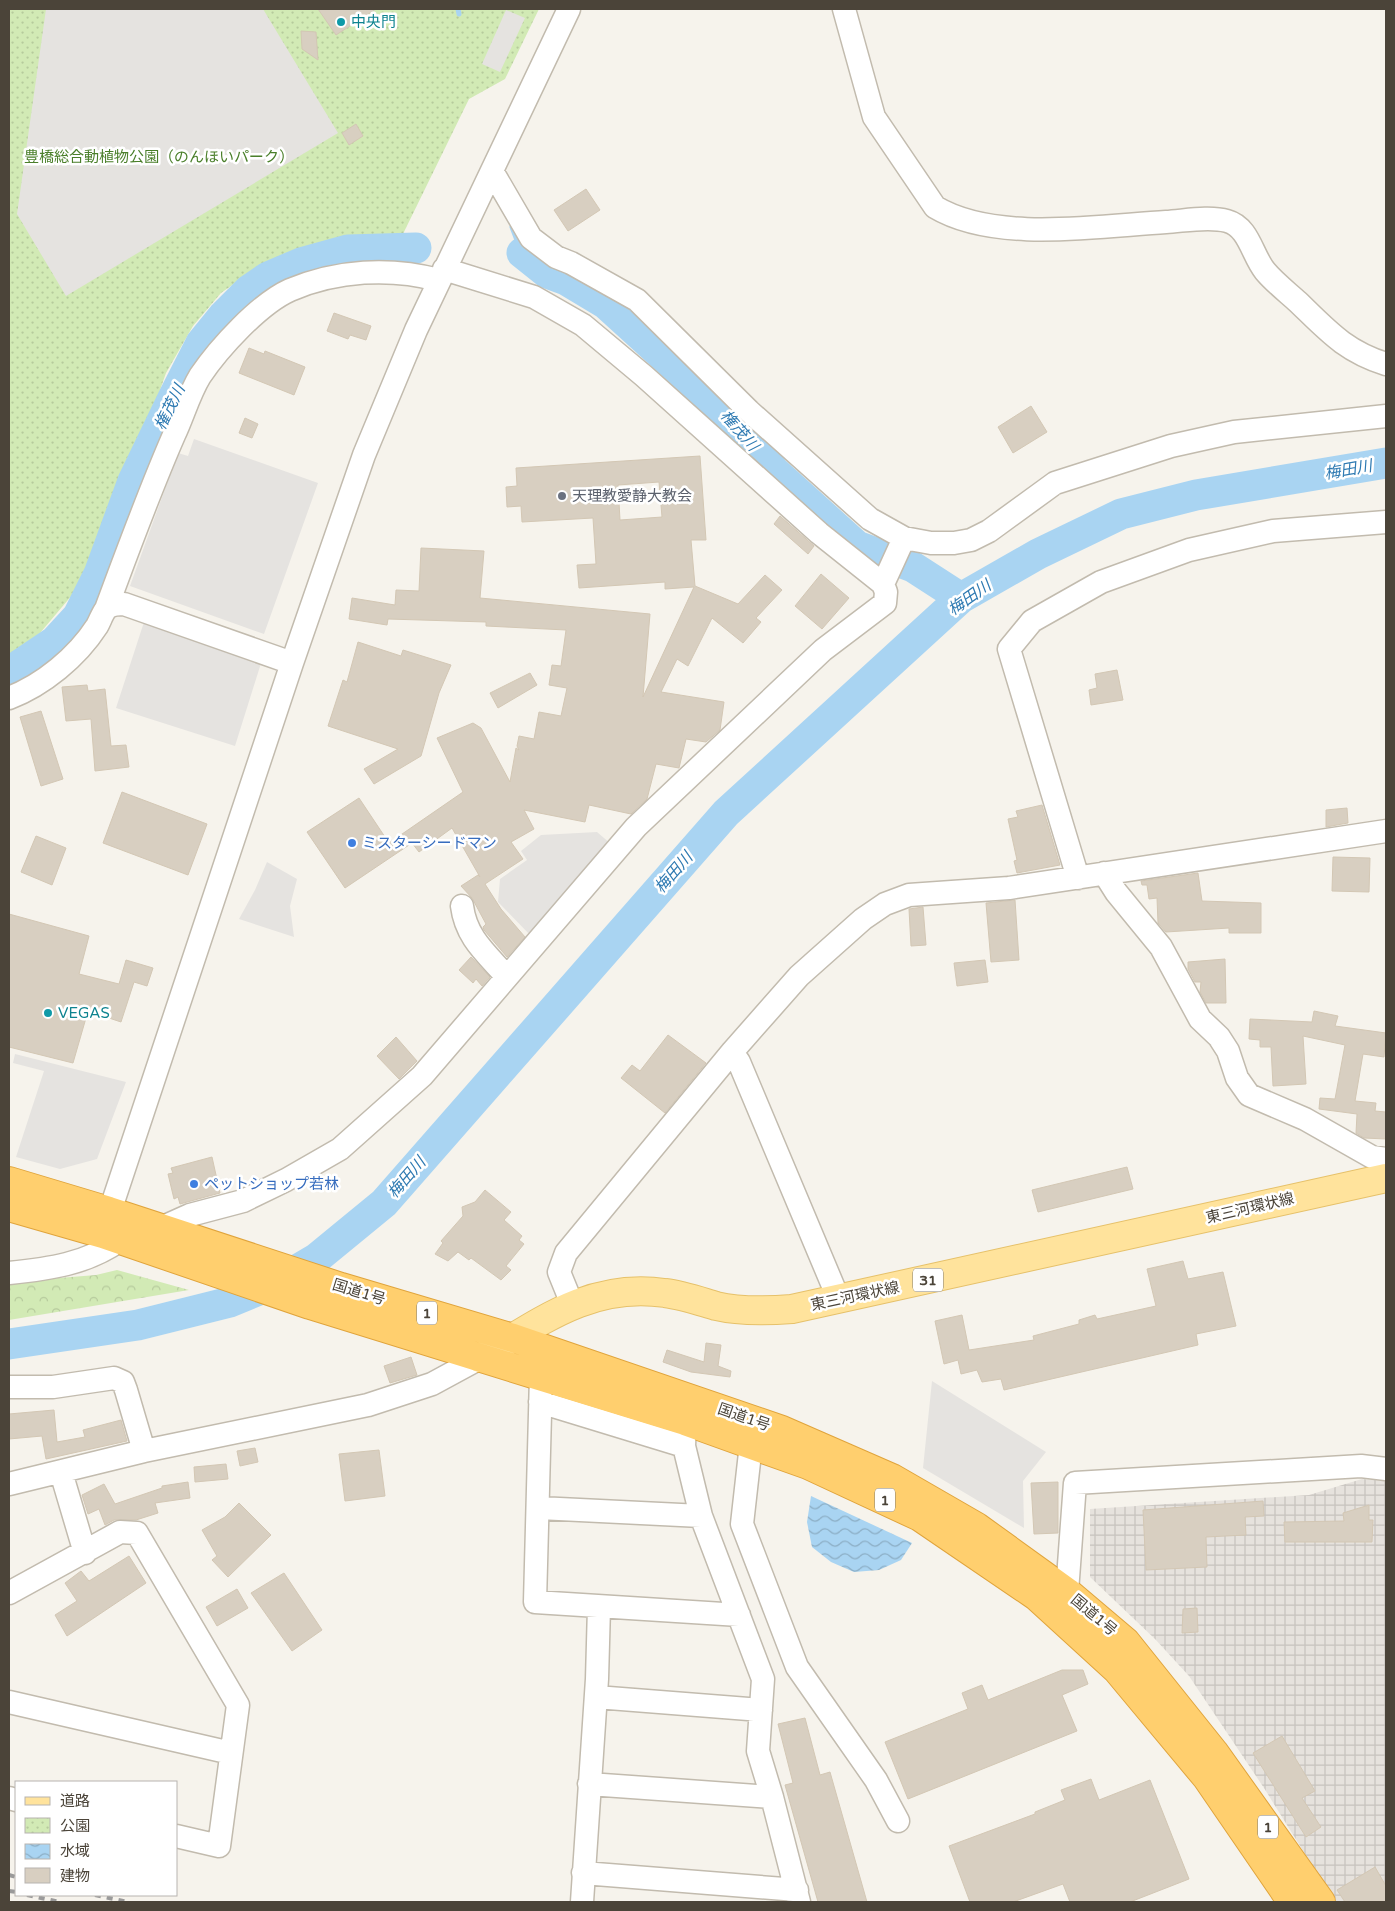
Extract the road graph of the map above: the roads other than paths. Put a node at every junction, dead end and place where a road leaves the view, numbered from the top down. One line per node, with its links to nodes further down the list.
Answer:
1 (569, 9): 3 (street)
2 (844, 9): 5 (street)
3 (492, 171): 4 (street); 8 (street)
4 (442, 275): 9 (street); 10 (street); 11 (street)
5 (1386, 364)
6 (1386, 416): 8 (street)
7 (1386, 522): 15 (street)
8 (902, 541): 9 (street)
9 (884, 582): 17 (street)
10 (106, 609): 11 (street); 12 (street)
11 (292, 663): 24 (street)
12 (9, 698)
13 (1386, 831): 14 (street)
14 (1104, 873): 15 (street); 19 (street)
15 (1078, 878): 18 (street)
16 (462, 906): 17 (street)
17 (507, 977): 23 (street)
18 (732, 1052): 26 (street); 27 (street)
19 (1386, 1159)
20 (1386, 1178): 26 (main road, 東三河環状線 / 31)
21 (9, 1181): 24 (highway, 国道1号 / 1)
22 (9, 1207): 24 (highway, 国道1号 / 1)
23 (166, 1230): 24 (highway, 国道1号 / 1); 28 (highway, 国道1号 / 1)
24 (118, 1233): 25 (street); 29 (highway, 国道1号 / 1)
25 (9, 1273)
26 (839, 1300): 27 (main road, 東三河環状線 / 31)
27 (572, 1304): 28 (main road, 東三河環状線 / 31)
28 (513, 1338): 29 (main road, 東三河環状線 / 31); 41 (highway, 国道1号 / 1)
29 (480, 1358): 31 (highway, 国道1号 / 1); 34 (street)
30 (9, 1387): 34 (street)
31 (540, 1389): 32 (highway, 国道1号 / 1); 38 (street)
32 (684, 1434): 33 (highway, 国道1号 / 1); 39 (street)
33 (751, 1444): 45 (highway, 国道1号 / 1); 52 (street)
34 (144, 1451): 36 (street)
35 (1386, 1469): 41 (street)
36 (61, 1472): 37 (street); 40 (street)
37 (9, 1484)
38 (538, 1508): 39 (street); 43 (street)
39 (701, 1516): 44 (street)
40 (85, 1552): 42 (street); 49 (street)
41 (1067, 1592): 45 (street); 58 (highway, 国道1号 / 1)
42 (9, 1593)
43 (599, 1607): 44 (street); 46 (street)
44 (739, 1615): 48 (street)
45 (1059, 1618): 57 (highway, 国道1号 / 1)
46 (596, 1698): 48 (street); 50 (street)
47 (9, 1702): 49 (street)
48 (761, 1710): 51 (street)
49 (231, 1753): 53 (street)
50 (589, 1784): 51 (street); 54 (street)
51 (772, 1797): 55 (street)
52 (898, 1822)
53 (178, 1836)
54 (583, 1873): 55 (street); 56 (street)
55 (798, 1896)
56 (582, 1902)
57 (1292, 1902)
58 (1321, 1902)

